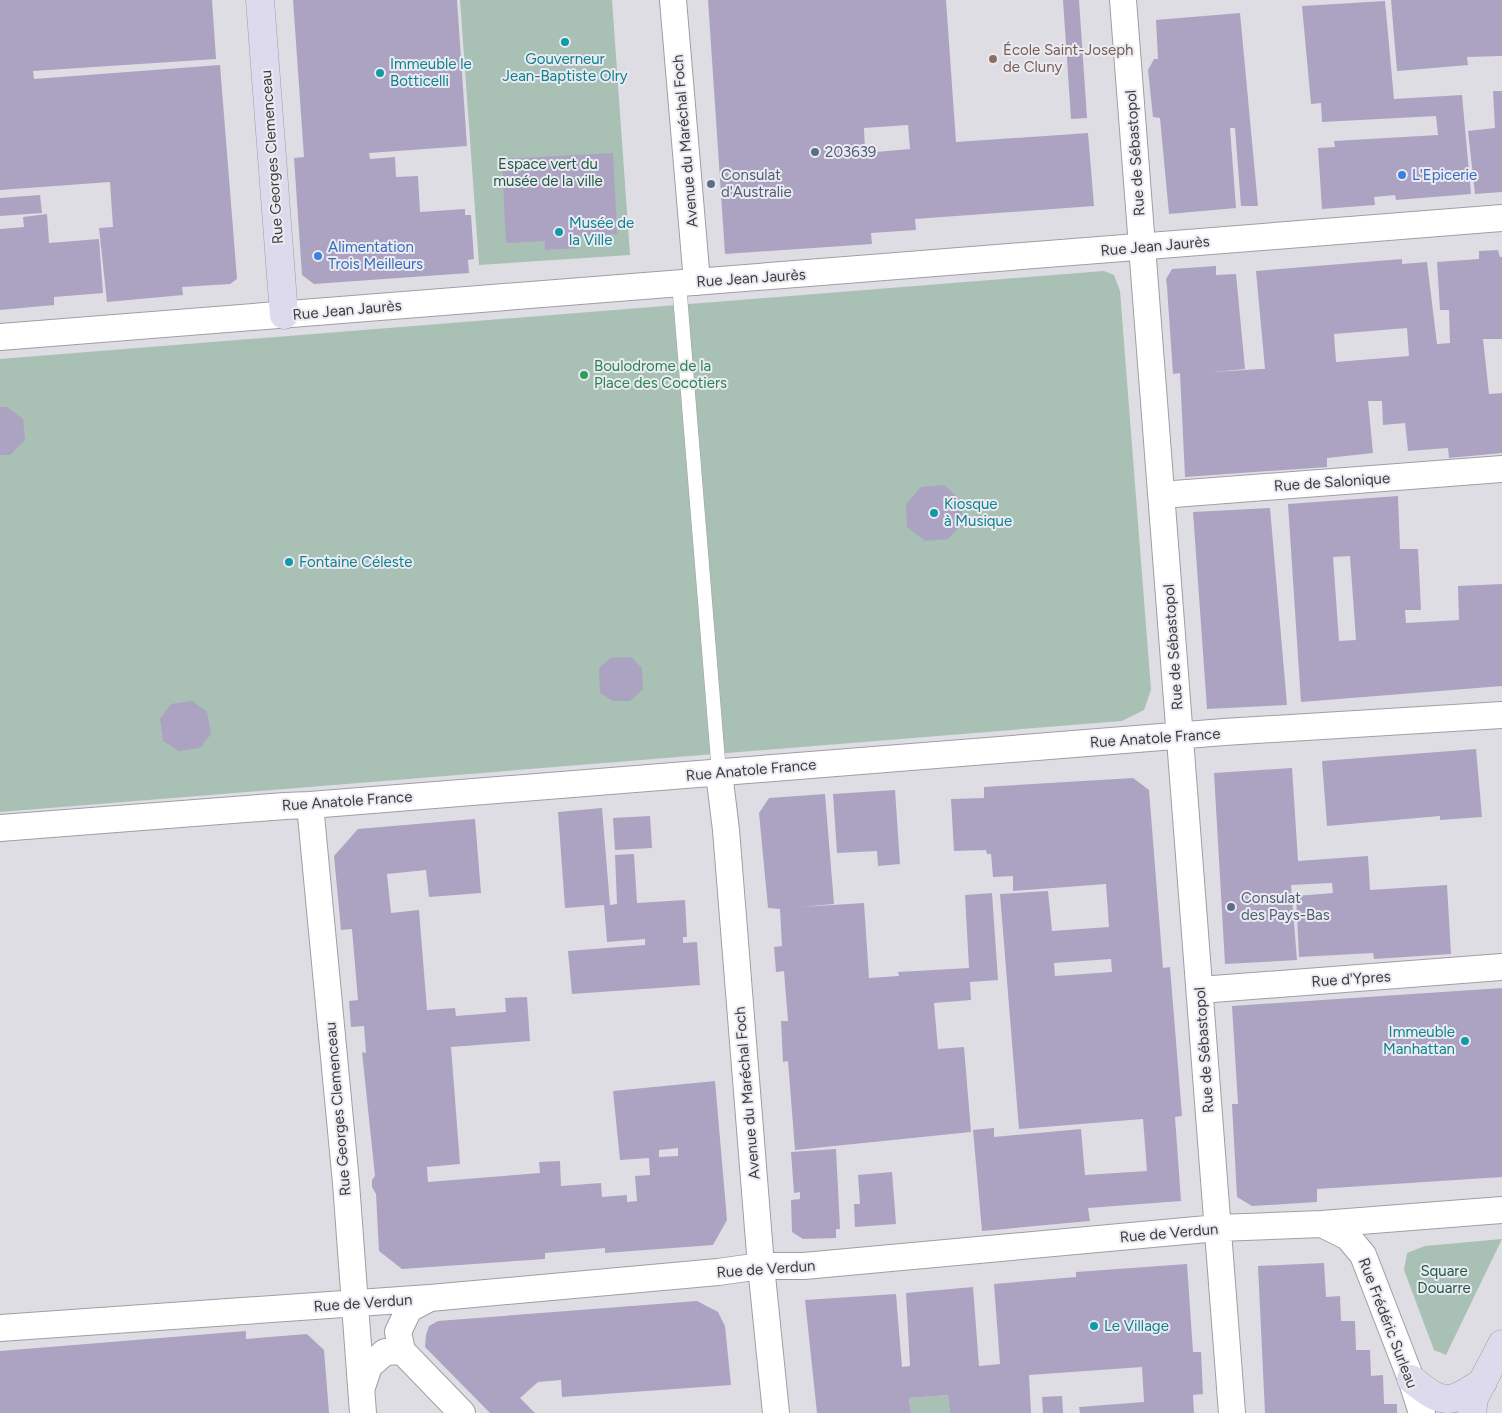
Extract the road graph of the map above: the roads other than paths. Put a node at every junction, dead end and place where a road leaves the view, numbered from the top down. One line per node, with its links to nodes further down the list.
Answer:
1 (260, 0): 7 (street, Rue Georges Clemenceau)
2 (672, 0): 6 (street, Avenue du Maréchal Foch)
3 (1123, 0): 5 (street, Rue de Sébastopol)
4 (1502, 218): 5 (street, Rue Jean Jaurès)
5 (1142, 247): 6 (street, Rue Jean Jaurès); 10 (street, Rue de Sébastopol)
6 (688, 282): 7 (street, Rue Jean Jaurès); 13 (lane)
7 (284, 314): 8 (street, Rue Jean Jaurès)
8 (0, 337)
9 (1502, 469): 10 (street, Rue de Salonique)
10 (1161, 495): 12 (street, Rue de Sébastopol)
11 (1502, 715): 12 (street, Rue Anatole France)
12 (1180, 736): 13 (street, Rue Anatole France); 17 (street, Rue de Sébastopol)
13 (719, 773): 14 (street, Rue Anatole France); 21 (street, Avenue du Maréchal Foch)
14 (310, 805): 15 (street, Rue Anatole France); 23 (street, Rue Georges Clemenceau)
15 (0, 828)
16 (1502, 967): 17 (street, Rue d'Ypres)
17 (1200, 990): 20 (street, Rue de Sébastopol)
18 (1502, 1210): 19 (street, Rue de Verdun)
19 (1322, 1224): 20 (street, Rue de Verdun); 27 (street, Rue Frédéric Surleau)
20 (1218, 1228): 21 (street, Rue de Verdun); 33 (street, Rue de Sébastopol)
21 (761, 1266): 22 (street, Rue de Verdun); 32 (street, Avenue du Maréchal Foch)
22 (430, 1298): 23 (street, Rue de Verdun); 26 (street)
23 (356, 1302): 24 (street, Rue de Verdun); 29 (street, Rue Georges Clemenceau)
24 (0, 1328)
25 (1502, 1344): 28 (street)
26 (402, 1351): 29 (street); 31 (street)
27 (1411, 1379): 28 (street); 34 (street, Rue Frédéric Surleau)
28 (1482, 1382): 35 (street)
29 (362, 1387): 30 (street, Rue Georges Clemenceau)
30 (363, 1413)
31 (462, 1413)
32 (776, 1413)
33 (1232, 1413)
34 (1422, 1413)
35 (1472, 1413)

